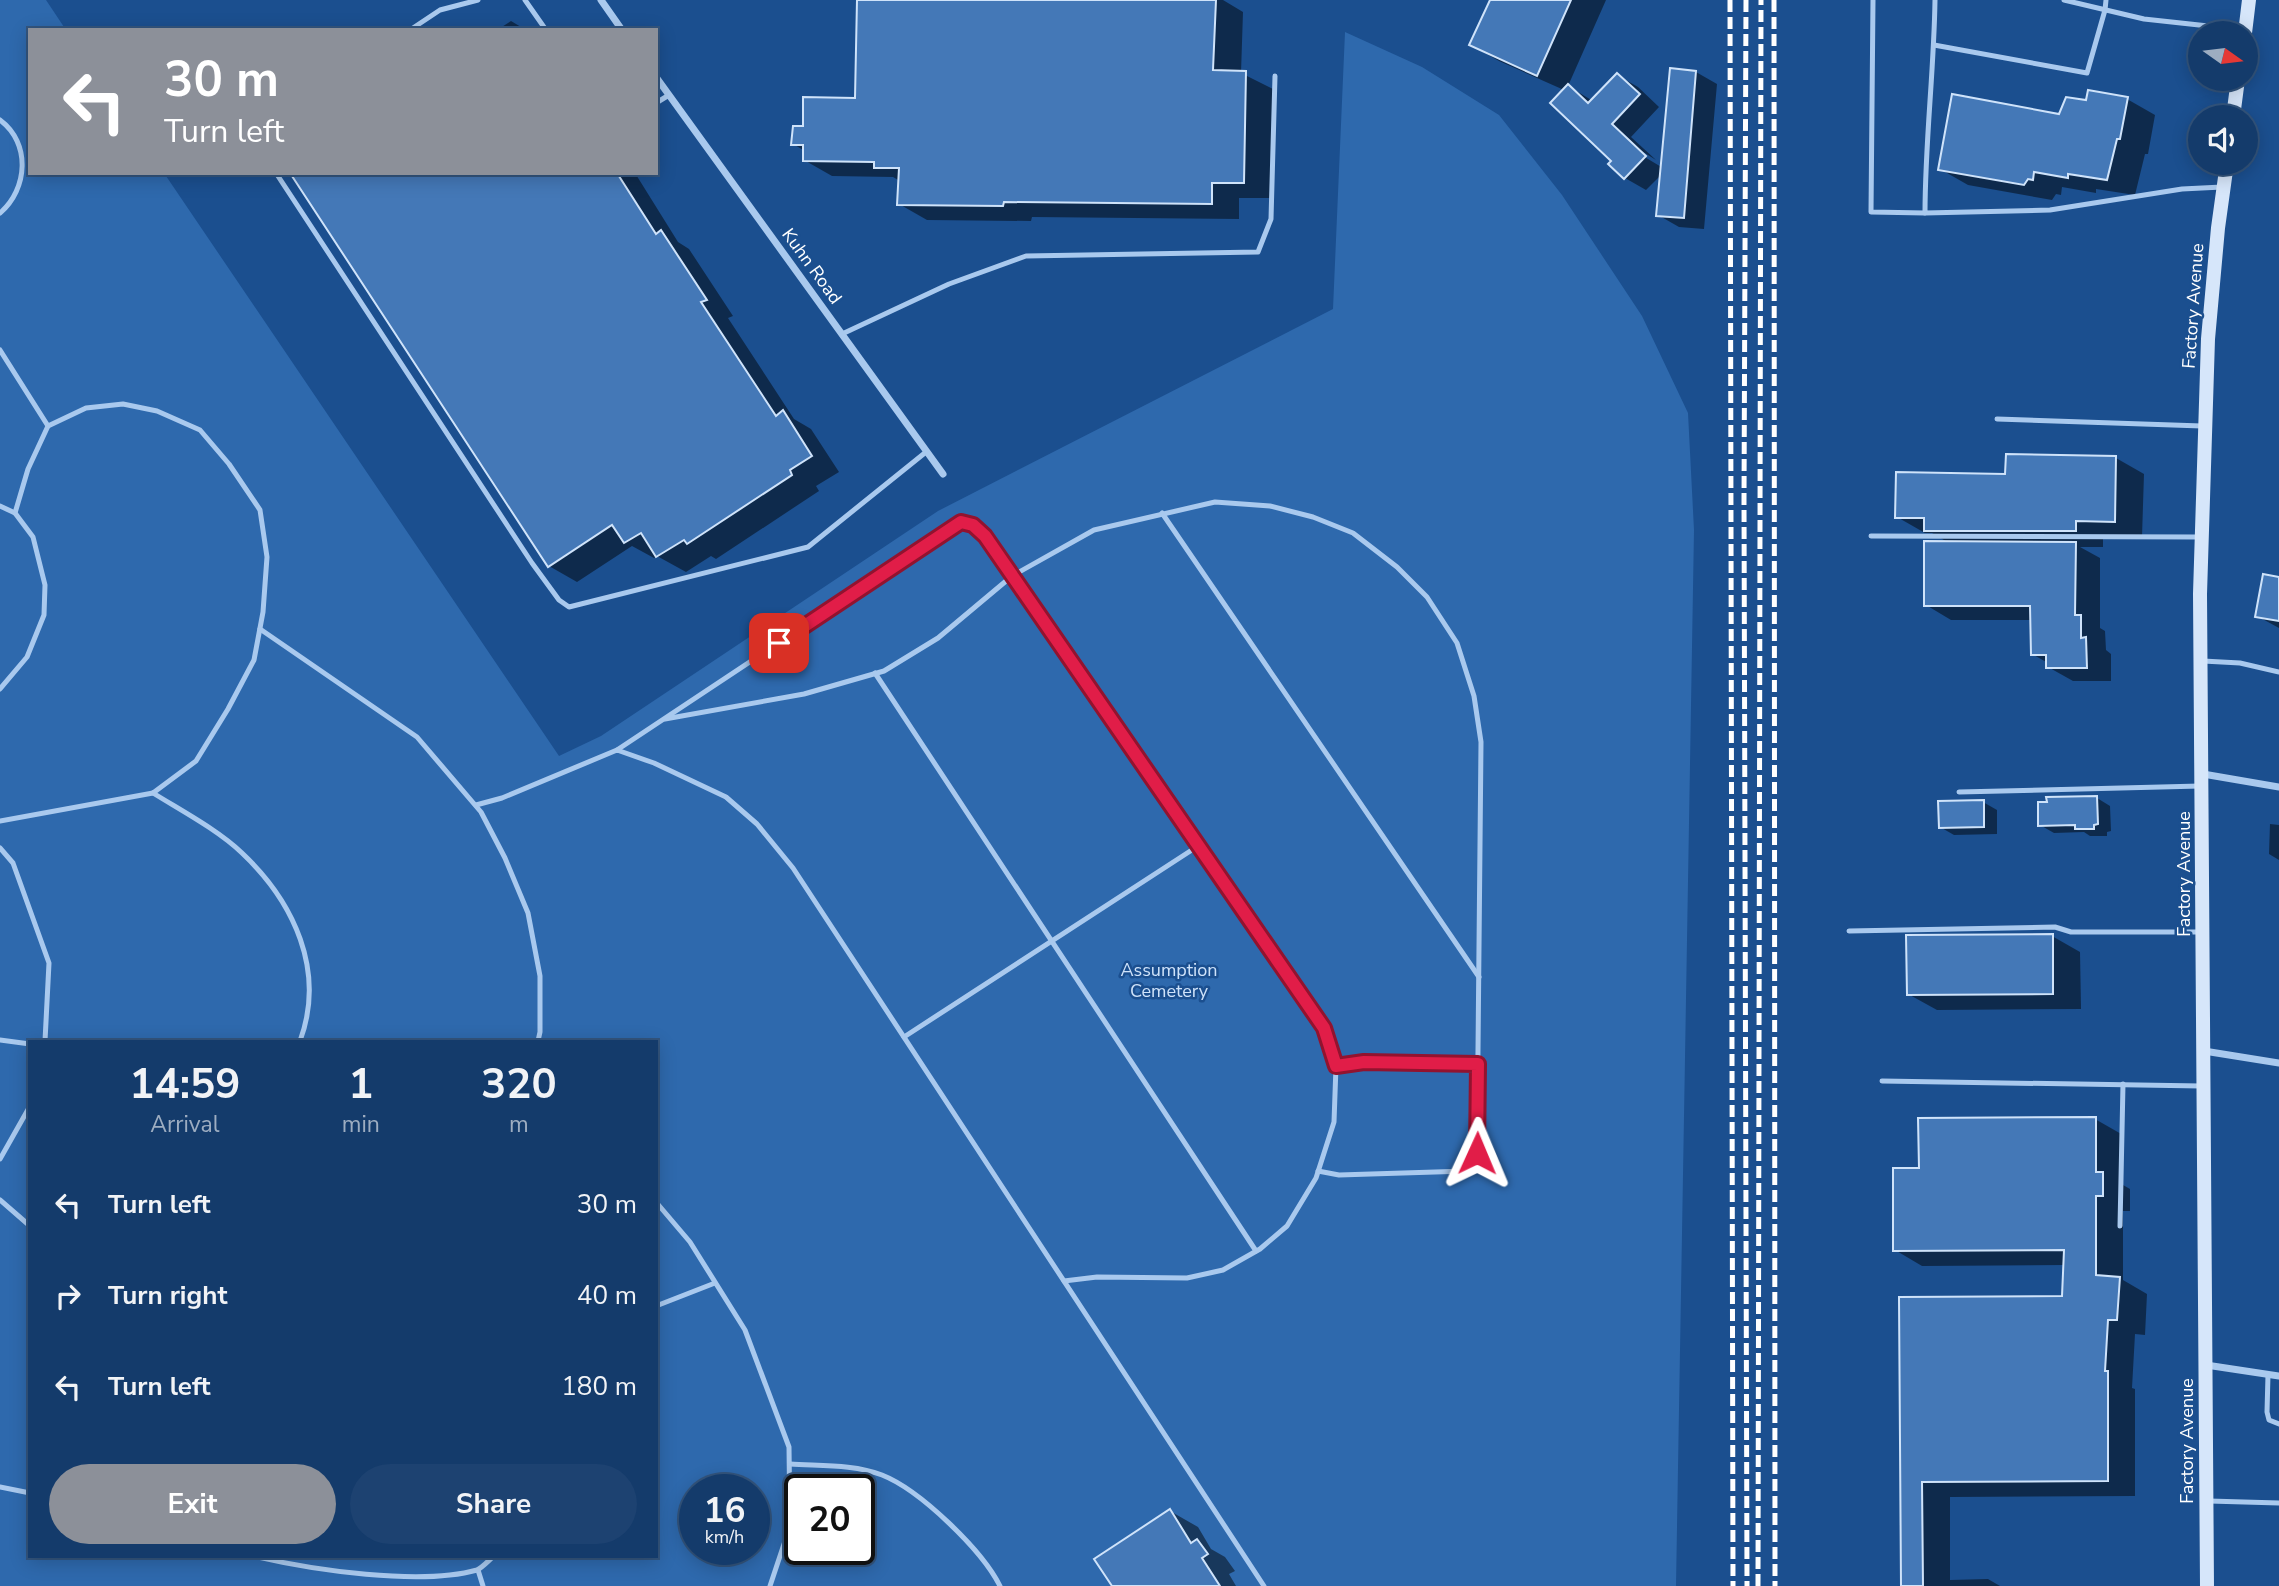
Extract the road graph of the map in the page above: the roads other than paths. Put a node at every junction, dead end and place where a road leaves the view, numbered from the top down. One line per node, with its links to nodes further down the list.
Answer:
1 (478, 0): 12 (lane)
2 (525, 0): 13 (lane)
3 (601, 0): 14 (street)
4 (1873, 0): 24 (lane)
5 (1935, 0): 15 (lane)
6 (2064, 0): 9 (lane)
7 (2106, 0): 9 (lane)
8 (2249, 0): 10 (street)
9 (2105, 10): 11 (lane); 15 (lane)
10 (2246, 21)
11 (2188, 25)
12 (414, 28)
13 (545, 28)
14 (621, 28)
15 (1934, 45): 24 (lane)
16 (1275, 76): 26 (lane)
17 (658, 80): 18 (street, Kuhn Road)
18 (669, 95): 19 (lane); 26 (street, Kuhn Road)
19 (658, 102)
20 (0, 120): 25 (lane)
21 (277, 175): 31 (lane)
22 (2225, 175): 23 (street, Factory Avenue)
23 (2223, 187): 24 (lane); 30 (street, Factory Avenue)
24 (1925, 213)
25 (0, 214)
26 (842, 334): 31 (street, Kuhn Road)
27 (0, 350): 29 (lane)
28 (1997, 419): 30 (lane)
29 (48, 426): 34 (lane); 39 (lane)
30 (2206, 426): 37 (street, Factory Avenue)
31 (926, 452): 32 (street, Kuhn Road)
32 (943, 474)
33 (0, 506): 34 (lane)
34 (15, 513): 43 (lane)
35 (1162, 513): 38 (lane); 57 (lane); 57 (lane)
36 (1871, 536): 37 (lane)
37 (2202, 537): 40 (street, Factory Avenue)
38 (1012, 576): 42 (lane); 44 (lane); 52 (lane)
39 (260, 629): 49 (lane); 50 (lane)
40 (2201, 661): 41 (lane); 46 (street, Factory Avenue)
41 (2279, 671)
42 (875, 673): 44 (lane); 56 (lane)
43 (0, 690)
44 (665, 719): 45 (lane)
45 (617, 750): 50 (lane); 58 (lane)
46 (2203, 780): 47 (street); 48 (lane); 55 (street, Factory Avenue)
47 (2279, 787)
48 (1959, 792)
49 (153, 793): 51 (lane); 61 (lane)
50 (476, 805): 62 (lane)
51 (0, 821)
52 (1198, 846): 56 (lane); 67 (lane)
53 (0, 848): 60 (lane)
54 (1849, 931): 55 (lane)
55 (2203, 932): 64 (street, Factory Avenue)
56 (1052, 941): 58 (lane); 78 (lane)
57 (1479, 977): 66 (lane)
58 (904, 1037): 79 (lane)
59 (0, 1040): 63 (lane)
60 (45, 1040)
61 (300, 1040)
62 (538, 1040)
63 (28, 1044)
64 (2204, 1051): 65 (street); 70 (street, Factory Avenue)
65 (2279, 1063)
66 (1478, 1064): 67 (lane); 73 (lane)
67 (1336, 1066): 73 (lane)
68 (1882, 1081): 69 (lane)
69 (2123, 1084): 70 (lane); 77 (lane)
70 (2204, 1086): 82 (street, Factory Avenue)
71 (28, 1109): 72 (lane)
72 (0, 1159)
73 (1318, 1171): 78 (lane)
74 (0, 1200): 76 (lane)
75 (658, 1204): 80 (lane)
76 (28, 1224)
77 (2120, 1226)
78 (1256, 1251): 79 (lane)
79 (1064, 1281): 99 (lane)
80 (715, 1283): 81 (lane); 86 (lane)
81 (658, 1305)
82 (2205, 1365): 83 (street); 89 (street, Factory Avenue)
83 (2268, 1375): 84 (street); 85 (lane)
84 (2279, 1376)
85 (2279, 1424)
86 (790, 1464): 97 (lane); 98 (lane)
87 (0, 1487): 88 (lane)
88 (28, 1493)
89 (2206, 1500): 90 (lane); 100 (street, Factory Avenue)
90 (2279, 1503)
91 (262, 1558): 94 (lane)
92 (492, 1558): 93 (lane)
93 (478, 1570): 95 (lane); 96 (lane)
94 (394, 1583)
95 (420, 1584)
96 (483, 1586)
97 (770, 1586)
98 (1000, 1586)
99 (1264, 1586)
100 (2207, 1586)

